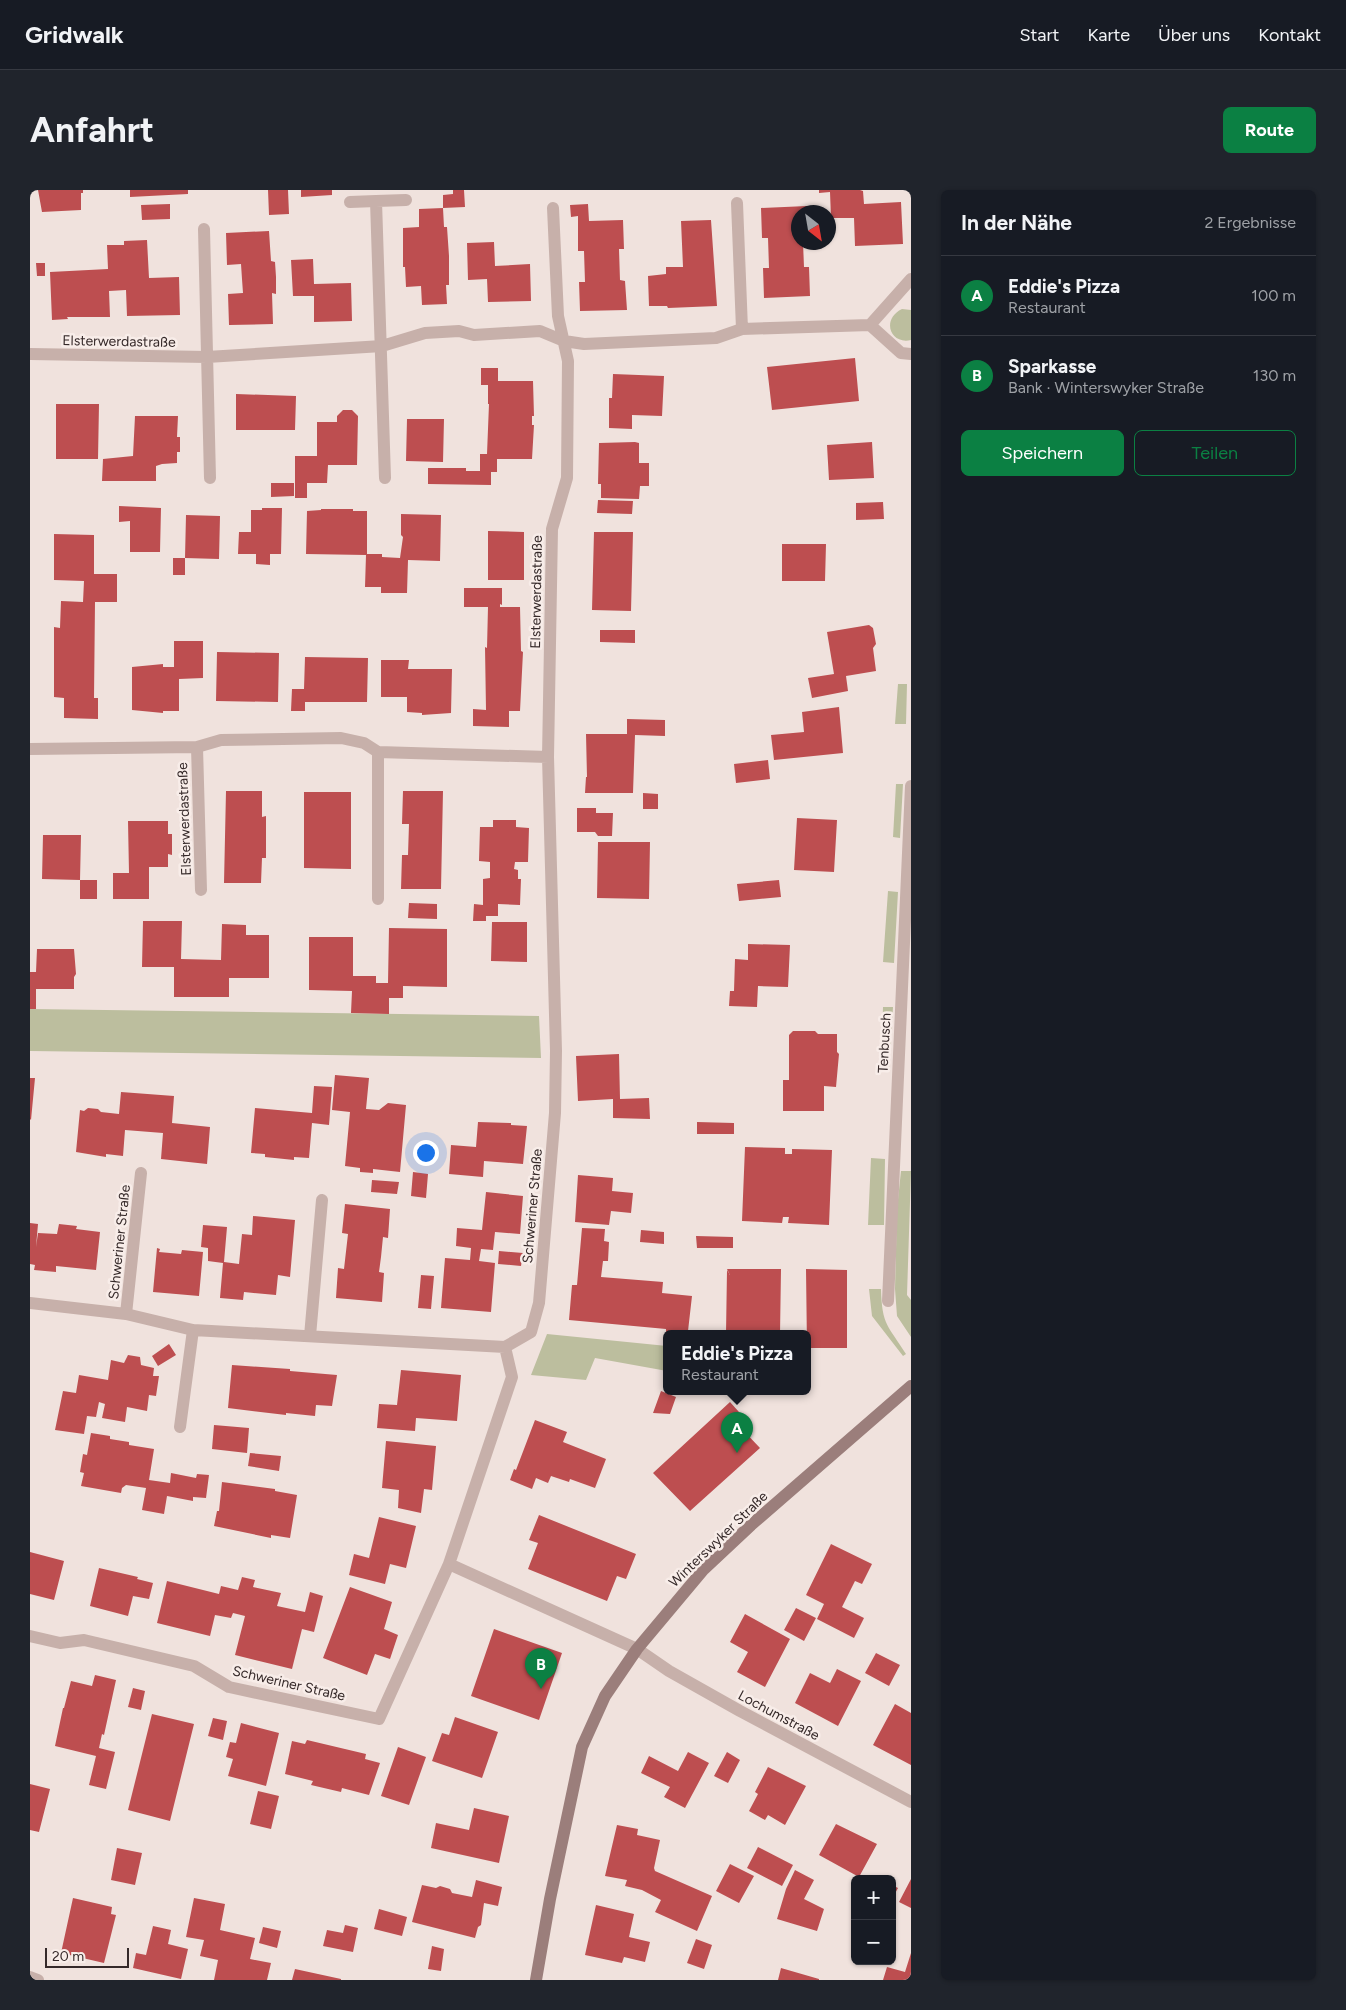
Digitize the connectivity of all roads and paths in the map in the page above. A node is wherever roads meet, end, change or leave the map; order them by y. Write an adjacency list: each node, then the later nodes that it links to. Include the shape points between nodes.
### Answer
1 (406, 200): 2 (street)
2 (376, 201): 3 (street); 11 (street)
3 (350, 202)
4 (737, 202): 9 (street)
5 (553, 208): 10 (street, Elsterwerdastraße, via 558,316)
6 (204, 229): 14 (street)
7 (911, 279): 8 (street)
8 (870, 325): 9 (street, Elsterwerdastraße); 13 (street, via 901,353)
9 (742, 329): 10 (street, Elsterwerdastraße, via 716,338 584,344)
10 (564, 340): 11 (street, Elsterwerdastraße, via 540,331 474,335 425,333); 20 (street, Elsterwerdastraße, via 568,361 567,478 552,529)
11 (382, 346): 14 (street, Elsterwerdastraße); 16 (street)
12 (30, 354): 14 (street, Elsterwerdastraße)
13 (911, 354)
14 (207, 357): 15 (street)
15 (210, 478)
16 (385, 478)
17 (197, 747): 18 (street, Elsterwerdastraße); 19 (street, Elsterwerdastraße, via 221,740 341,738 364,743); 22 (street, Elsterwerdastraße)
18 (30, 748)
19 (378, 752): 20 (street, Elsterwerdastraße); 23 (street)
20 (548, 757): 24 (street, Elsterwerdastraße)
21 (911, 786): 27 (street, Tenbusch)
22 (201, 890)
23 (378, 899)
24 (556, 1051): 32 (street, Schweriner Straße, via 556,1113 539,1302 531,1332)
25 (141, 1172): 29 (street, Schweriner Straße)
26 (322, 1200): 31 (street)
27 (888, 1302)
28 (30, 1303): 29 (street, Schweriner Straße)
29 (126, 1314): 30 (street, Schweriner Straße)
30 (193, 1330): 31 (street, Schweriner Straße); 34 (street)
31 (310, 1336): 32 (street, Schweriner Straße)
32 (505, 1347): 35 (street, Schweriner Straße, via 512,1377)
33 (911, 1386): 37 (street, Winterswyker Straße, via 751,1524 704,1569)
34 (180, 1427)
35 (449, 1564): 36 (street, Schweriner Straße, via 379,1718 229,1687 194,1666 84,1640 60,1643); 37 (street)
36 (30, 1636)
37 (637, 1649): 38 (street, Lochumstraße, via 669,1671); 41 (street, Winterswyker Straße, via 606,1696 582,1748)
38 (911, 1802)
39 (30, 1977): 40 (street)
40 (38, 1980)
41 (536, 1980)

